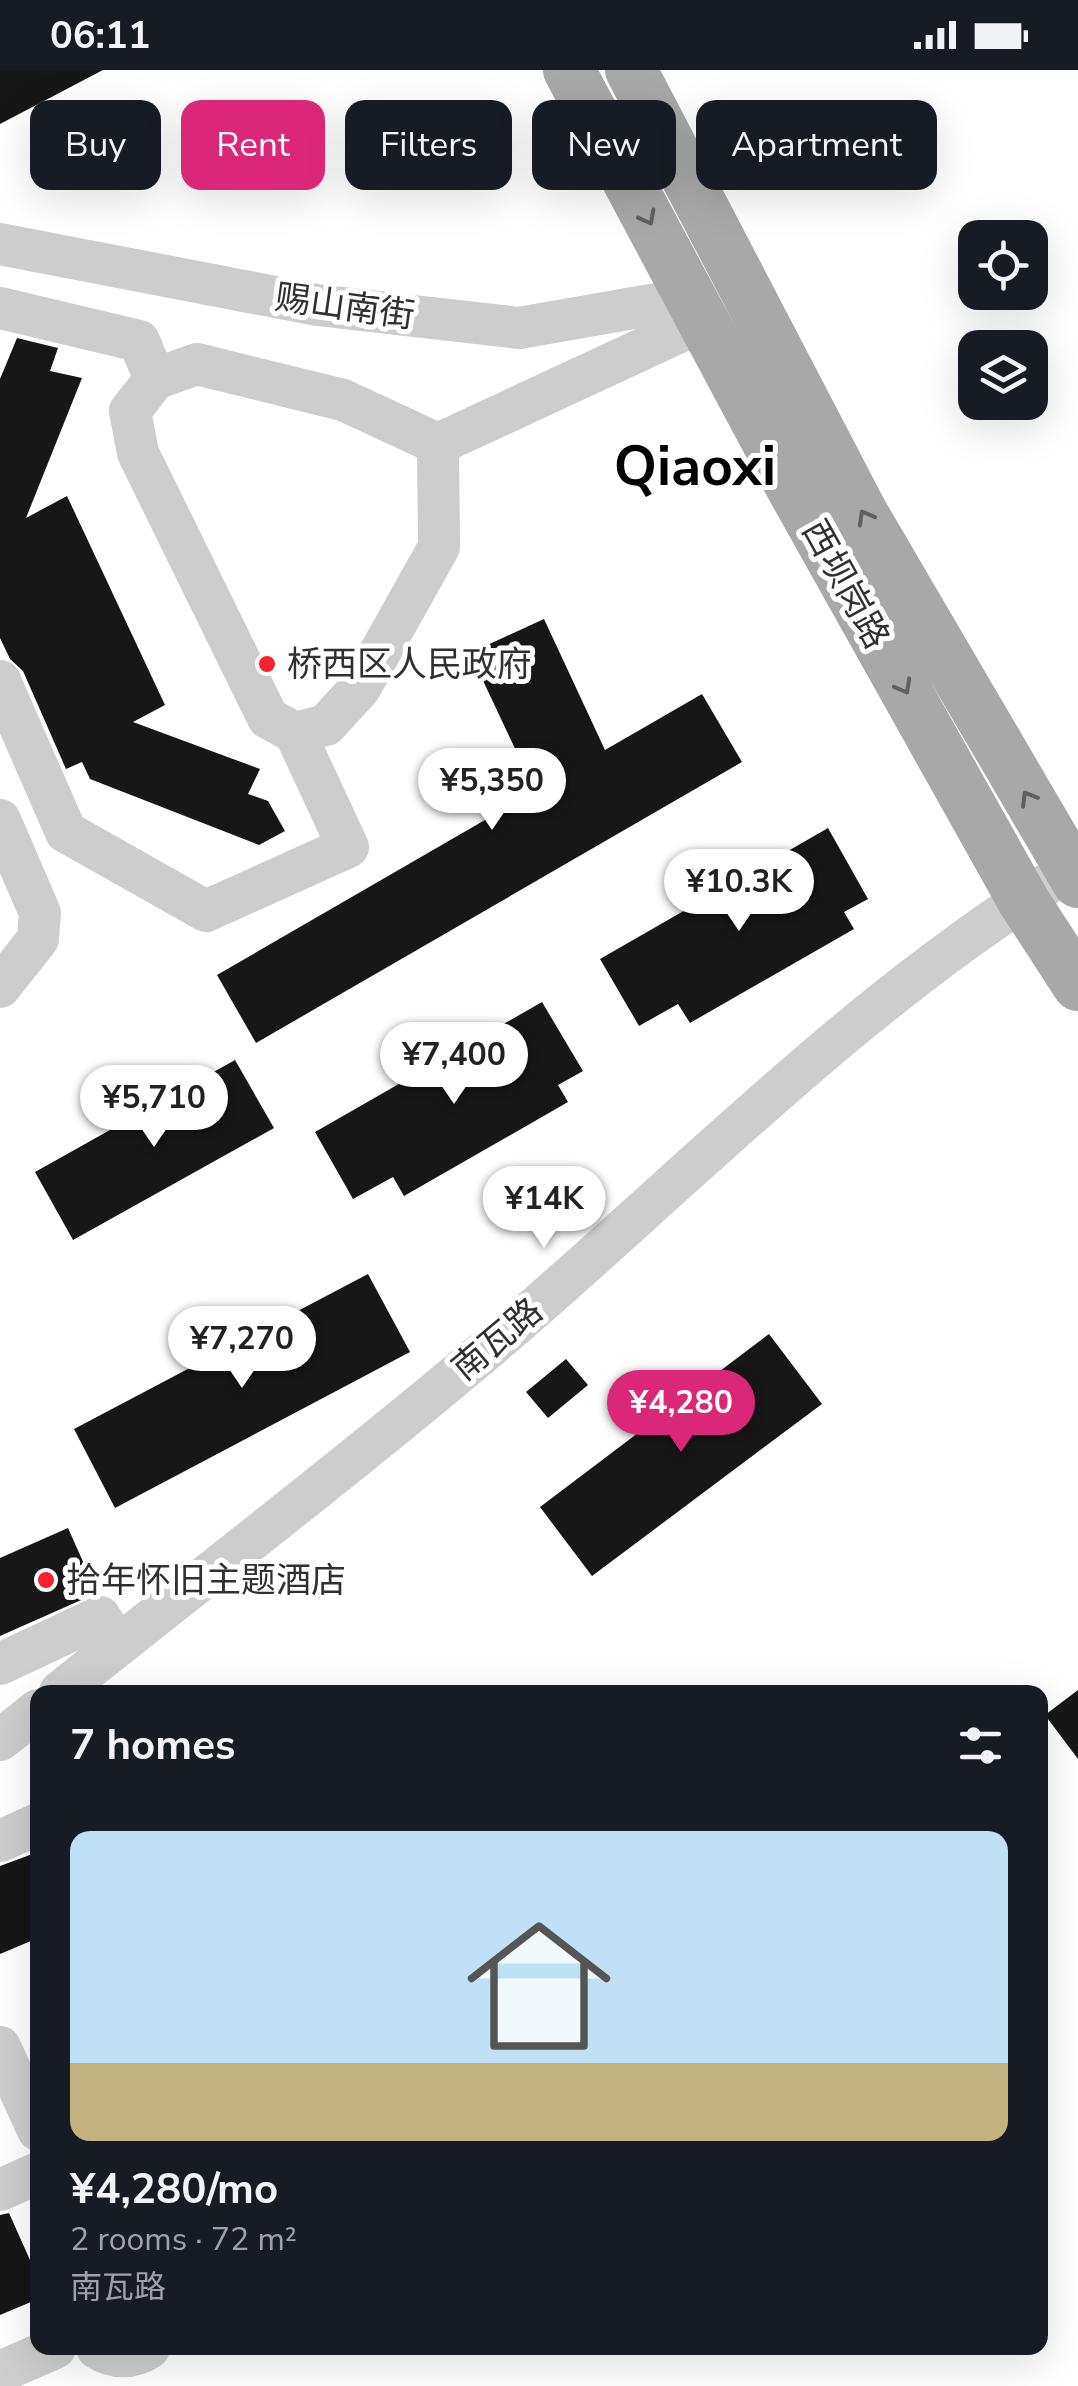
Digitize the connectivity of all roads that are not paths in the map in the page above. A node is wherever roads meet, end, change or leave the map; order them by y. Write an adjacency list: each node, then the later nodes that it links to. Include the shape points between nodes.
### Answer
1 (569, 70): 5 (main road, 西坝岗路, one-way to 5)
2 (631, 70): 11 (main road, 西坝岗路, one-way to 2, via 862,512)
3 (0, 244): 5 (street, 赐山南街, via 318,305 519,328)
4 (0, 308): 6 (street, via 139,341)
5 (697, 309): 7 (street); 12 (main road, 西坝岗路, one-way to 12)
6 (155, 379): 7 (street, via 197,364 343,400); 9 (street, via 130,411 138,453 268,718)
7 (438, 444): 9 (street, via 439,547 360,688 326,725)
8 (0, 681): 9 (street, via 66,832 206,911 348,847)
9 (295, 732)
10 (0, 820): 14 (street, via 40,913 38,939)
11 (1074, 876): 12 (street, 南瓦路)
12 (1023, 900): 13 (main road, 西坝岗路); 15 (street, 南瓦路, via 870,1010 511,1329)
13 (1078, 985)
14 (0, 986)
15 (118, 1646): 16 (street, via 100,1617); 17 (street, 南瓦路)
16 (0, 1664)
17 (69, 1685)
18 (30, 1716): 19 (street)
19 (0, 1740)
20 (30, 1828): 21 (street)
21 (0, 1841)
22 (30, 2036): 23 (street)
23 (1, 2048): 24 (street)
24 (30, 2112)
25 (30, 2177): 26 (street)
26 (0, 2190)
27 (39, 2355): 28 (street)
28 (0, 2372)

